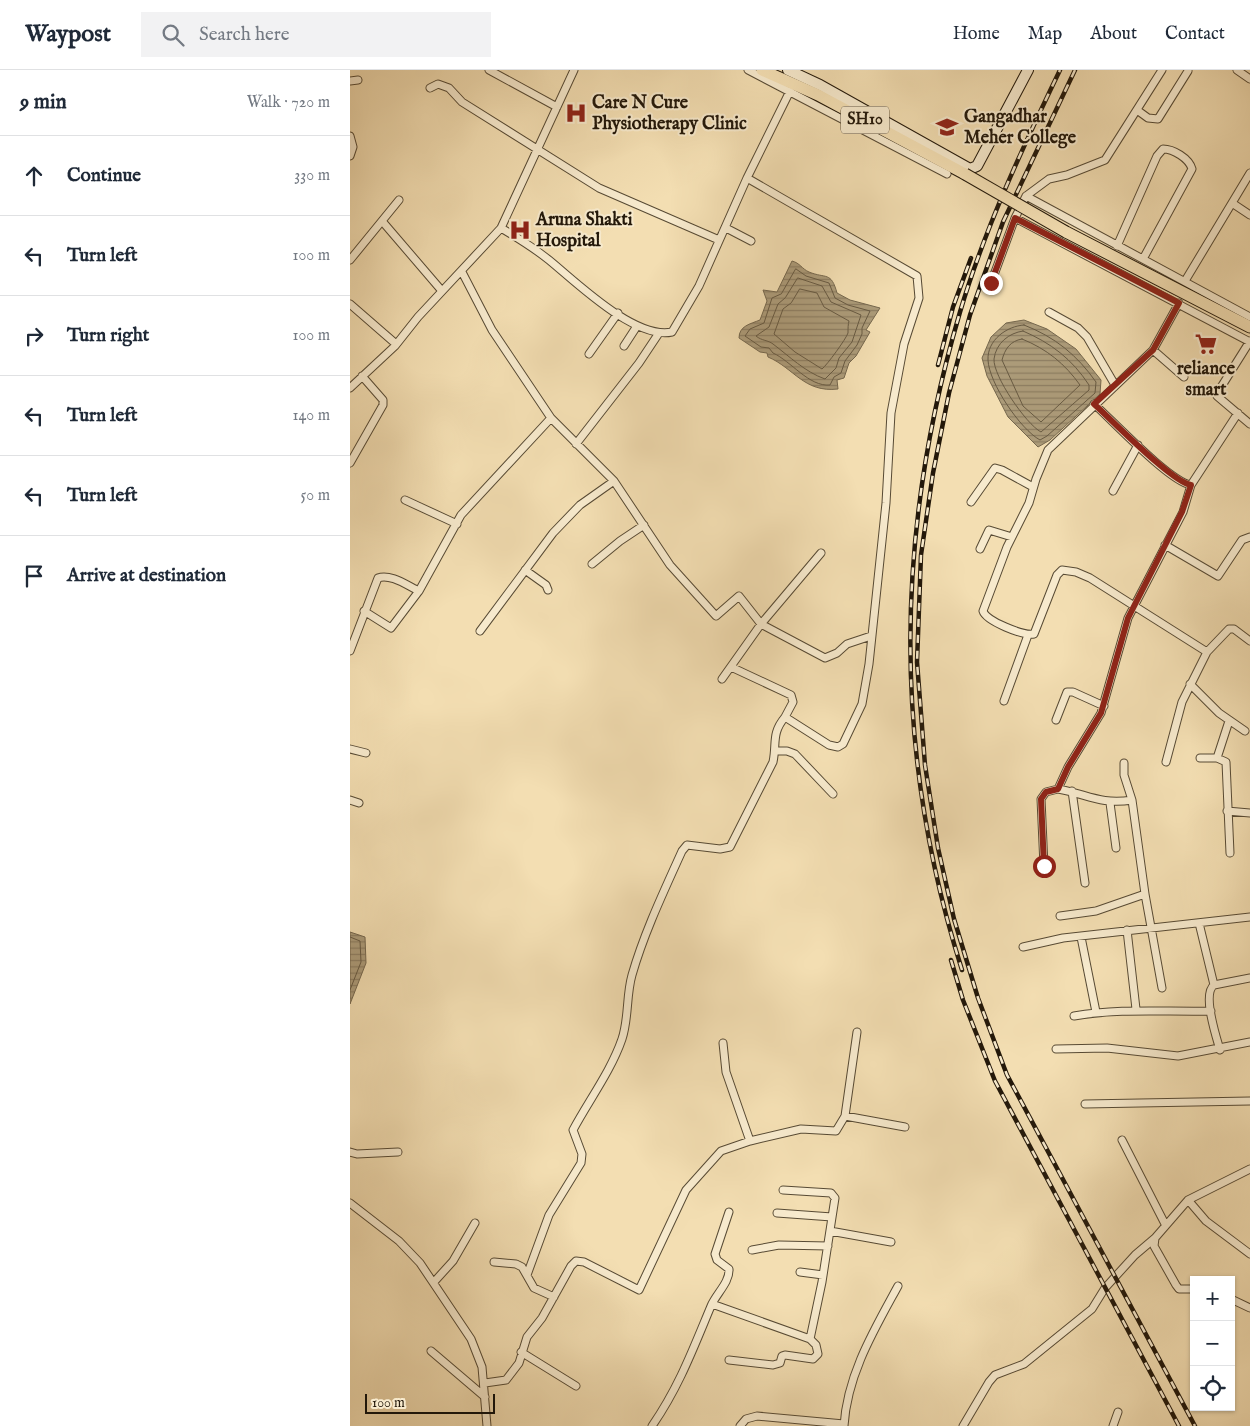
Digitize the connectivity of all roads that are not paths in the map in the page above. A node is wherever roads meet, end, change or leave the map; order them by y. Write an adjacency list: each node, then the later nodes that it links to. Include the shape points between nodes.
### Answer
1 (490, 70): 13 (street)
2 (574, 70): 13 (street)
3 (748, 70): 12 (street)
4 (762, 70): 44 (main road, SH10, bridge, via 818,95 1066,232)
5 (788, 70): 6 (street, via 956,162 974,168)
6 (1028, 70)
7 (1162, 70): 14 (street)
8 (1237, 70): 10 (street)
9 (1188, 71): 14 (street, via 1158,119 1148,118)
10 (1250, 79)
11 (430, 88): 16 (street, via 438,84 449,88 462,102)
12 (790, 90): 19 (street); 20 (street)
13 (557, 106): 16 (street)
14 (1137, 110): 21 (street, via 1105,160 1049,179)
15 (350, 136): 17 (street, via 353,147)
16 (538, 151): 27 (street); 29 (street, via 599,188)
17 (350, 156)
18 (1250, 173): 23 (street)
19 (946, 174)
20 (747, 178): 28 (street); 84 (street, via 917,276 919,298 904,344 891,413 886,503)
21 (1026, 196): 25 (street); 31 (street)
22 (399, 200): 26 (street)
23 (1232, 203): 24 (street); 35 (street)
24 (1250, 215)
25 (1015, 218): 36 (street); 38 (street)
26 (382, 221): 33 (street); 37 (street)
27 (501, 228): 34 (street); 41 (street)
28 (726, 228): 29 (street); 30 (street)
29 (719, 240): 45 (street, via 699,286 674,330)
30 (752, 241)
31 (1117, 246): 32 (street); 32 (street, via 1157,156 1167,149 1187,160 1192,169)
32 (1143, 259): 35 (street)
33 (350, 260)
34 (462, 272): 37 (street); 57 (street, via 492,330)
35 (1185, 281): 42 (street)
36 (991, 283)
37 (442, 291): 47 (street)
38 (1179, 303): 46 (street); 49 (street)
39 (350, 304): 47 (street)
40 (1049, 312): 53 (street, via 1078,328)
41 (618, 313): 43 (street); 50 (street)
42 (1250, 317)
43 (637, 326): 45 (street); 48 (street)
44 (1250, 327)
45 (658, 333): 59 (street, via 639,363)
46 (1250, 342): 56 (street, via 1218,392 1220,401)
47 (396, 344): 51 (street)
48 (624, 346)
49 (1153, 350): 52 (street); 53 (street)
50 (589, 354)
51 (362, 376): 54 (street); 61 (street, via 383,400 383,405)
52 (1184, 377)
53 (1115, 385): 55 (street)
54 (351, 386)
55 (1094, 404): 60 (street); 64 (street, via 1048,450)
56 (1238, 413): 58 (street); 63 (street)
57 (551, 418): 59 (street); 68 (street, via 461,515)
58 (1250, 424)
59 (576, 444): 62 (street)
60 (1138, 445): 63 (street); 65 (street)
61 (350, 463)
62 (614, 481): 69 (street); 76 (street, via 580,505 553,533)
63 (1191, 485): 72 (street)
64 (1033, 487): 67 (street, via 994,468); 70 (street, via 1030,503)
65 (1113, 491)
66 (405, 500): 68 (street)
67 (971, 502)
68 (457, 524): 78 (street)
69 (644, 526): 75 (street, via 620,540); 81 (street, via 670,565 716,616 739,596)
70 (1012, 537): 73 (street, via 989,530); 83 (street, via 983,611 988,618)
71 (1250, 537): 72 (street, via 1242,540 1218,576)
72 (1165, 545): 79 (street)
73 (980, 550)
74 (821, 553): 81 (street)
75 (592, 564)
76 (525, 570): 77 (street); 82 (street)
77 (548, 590)
78 (419, 591): 80 (street, via 391,628); 80 (street, via 382,576 378,578)
79 (1133, 607): 83 (street, via 1082,574 1062,570 1057,575 1037,630); 87 (street); 92 (street)
80 (364, 611): 86 (street)
81 (761, 624): 84 (street, via 825,658 847,644); 88 (street)
82 (480, 631)
83 (1028, 635): 91 (street)
84 (871, 636): 93 (street, via 870,664 862,704 843,744 838,747 829,745)
85 (1250, 641): 87 (street, via 1229,629)
86 (350, 651)
87 (1207, 652): 90 (street)
88 (731, 667): 89 (street); 93 (street, via 790,695 793,702)
89 (722, 679)
90 (1190, 684): 95 (street); 102 (street)
91 (1004, 700)
92 (1104, 706): 94 (street, via 1068,692); 104 (street)
93 (786, 717): 98 (street, via 777,728)
94 (1056, 720)
95 (1229, 721): 96 (street); 101 (street)
96 (1245, 731)
97 (350, 749): 99 (street)
98 (775, 751): 106 (street, via 795,754); 163 (street, via 773,762 730,846 720,849 687,845 682,851 659,901 631,978 627,1018 617,1051 574,1130 582,1154 581,1163 549,1215)
99 (366, 753)
100 (1200, 758): 101 (street)
101 (1217, 758): 111 (street, via 1223,759 1227,767)
102 (1166, 762)
103 (1124, 763): 108 (street)
104 (1058, 789): 105 (street); 115 (street, via 1046,792 1041,799)
105 (1072, 791): 110 (street); 116 (street)
106 (833, 794)
107 (350, 800): 109 (street)
108 (1132, 800): 110 (street); 117 (street)
109 (359, 802)
110 (1110, 803): 113 (street)
111 (1228, 810): 112 (street); 114 (street)
112 (1250, 813)
113 (1116, 848)
114 (1230, 853)
115 (1044, 866)
116 (1084, 883)
117 (1145, 894): 118 (street, via 1096,911); 121 (street)
118 (1060, 916)
119 (1250, 917): 120 (street)
120 (1199, 923): 121 (street); 126 (street)
121 (1151, 928): 122 (street); 127 (street)
122 (1128, 930): 123 (street); 128 (street)
123 (1081, 936): 124 (street); 129 (street)
124 (1023, 947)
125 (1250, 978): 126 (street)
126 (1214, 984): 130 (street, via 1208,993)
127 (1162, 988)
128 (1136, 1009): 129 (street); 130 (street, via 1148,1012)
129 (1096, 1012): 131 (street)
130 (1211, 1012): 136 (street)
131 (1074, 1016)
132 (857, 1032): 139 (street)
133 (1250, 1042): 136 (street)
134 (723, 1043): 142 (street, via 726,1072)
135 (1056, 1049): 136 (street, via 1107,1048 1178,1056)
136 (1220, 1050)
137 (1250, 1101): 138 (street)
138 (1085, 1104)
139 (845, 1116): 140 (street); 142 (street, via 836,1132 801,1129)
140 (905, 1127)
141 (1122, 1140): 153 (street)
142 (750, 1141): 167 (street, via 721,1151 686,1190 639,1290 578,1261 571,1266)
143 (350, 1152): 144 (street)
144 (398, 1152)
145 (1250, 1168): 147 (street)
146 (783, 1190): 151 (street, via 830,1193 835,1198)
147 (1188, 1200): 153 (street); 159 (street, via 1206,1221)
148 (350, 1202): 164 (street, via 398,1241 420,1262)
149 (729, 1212): 169 (street, via 715,1254 729,1272)
150 (777, 1213): 151 (street)
151 (832, 1217): 154 (street)
152 (475, 1222): 164 (street, via 453,1261)
153 (1165, 1224): 155 (street)
154 (830, 1231): 156 (street); 157 (street)
155 (1154, 1238): 166 (street, via 1154,1246 1176,1285 1179,1289); 183 (street, via 1105,1288 1092,1309 1024,1364 996,1375 988,1382)
156 (891, 1242)
157 (828, 1246): 158 (street, via 779,1245); 162 (street)
158 (752, 1250)
159 (1250, 1254)
160 (494, 1262): 163 (street, via 516,1264)
161 (800, 1272): 162 (street)
162 (823, 1275): 171 (street)
163 (527, 1276): 167 (street, via 534,1288)
164 (434, 1282): 175 (street, via 471,1339)
165 (898, 1286): 179 (street, via 864,1349)
166 (1190, 1289)
167 (554, 1298): 173 (street, via 527,1337)
168 (1235, 1301): 170 (street)
169 (712, 1304): 171 (street); 181 (street, via 672,1397)
170 (1250, 1308)
171 (810, 1339): 174 (street, via 818,1350 813,1359 785,1355 780,1364 773,1365)
172 (431, 1352): 177 (street)
173 (522, 1352): 175 (street, via 519,1363 506,1380); 176 (street)
174 (729, 1360)
175 (485, 1382): 177 (street)
176 (576, 1386)
177 (485, 1397): 180 (street)
178 (1118, 1412): 184 (street)
179 (844, 1425): 182 (street, via 757,1416 746,1419)
180 (488, 1426)
181 (652, 1426)
182 (740, 1426)
183 (963, 1426)
184 (1114, 1426)

